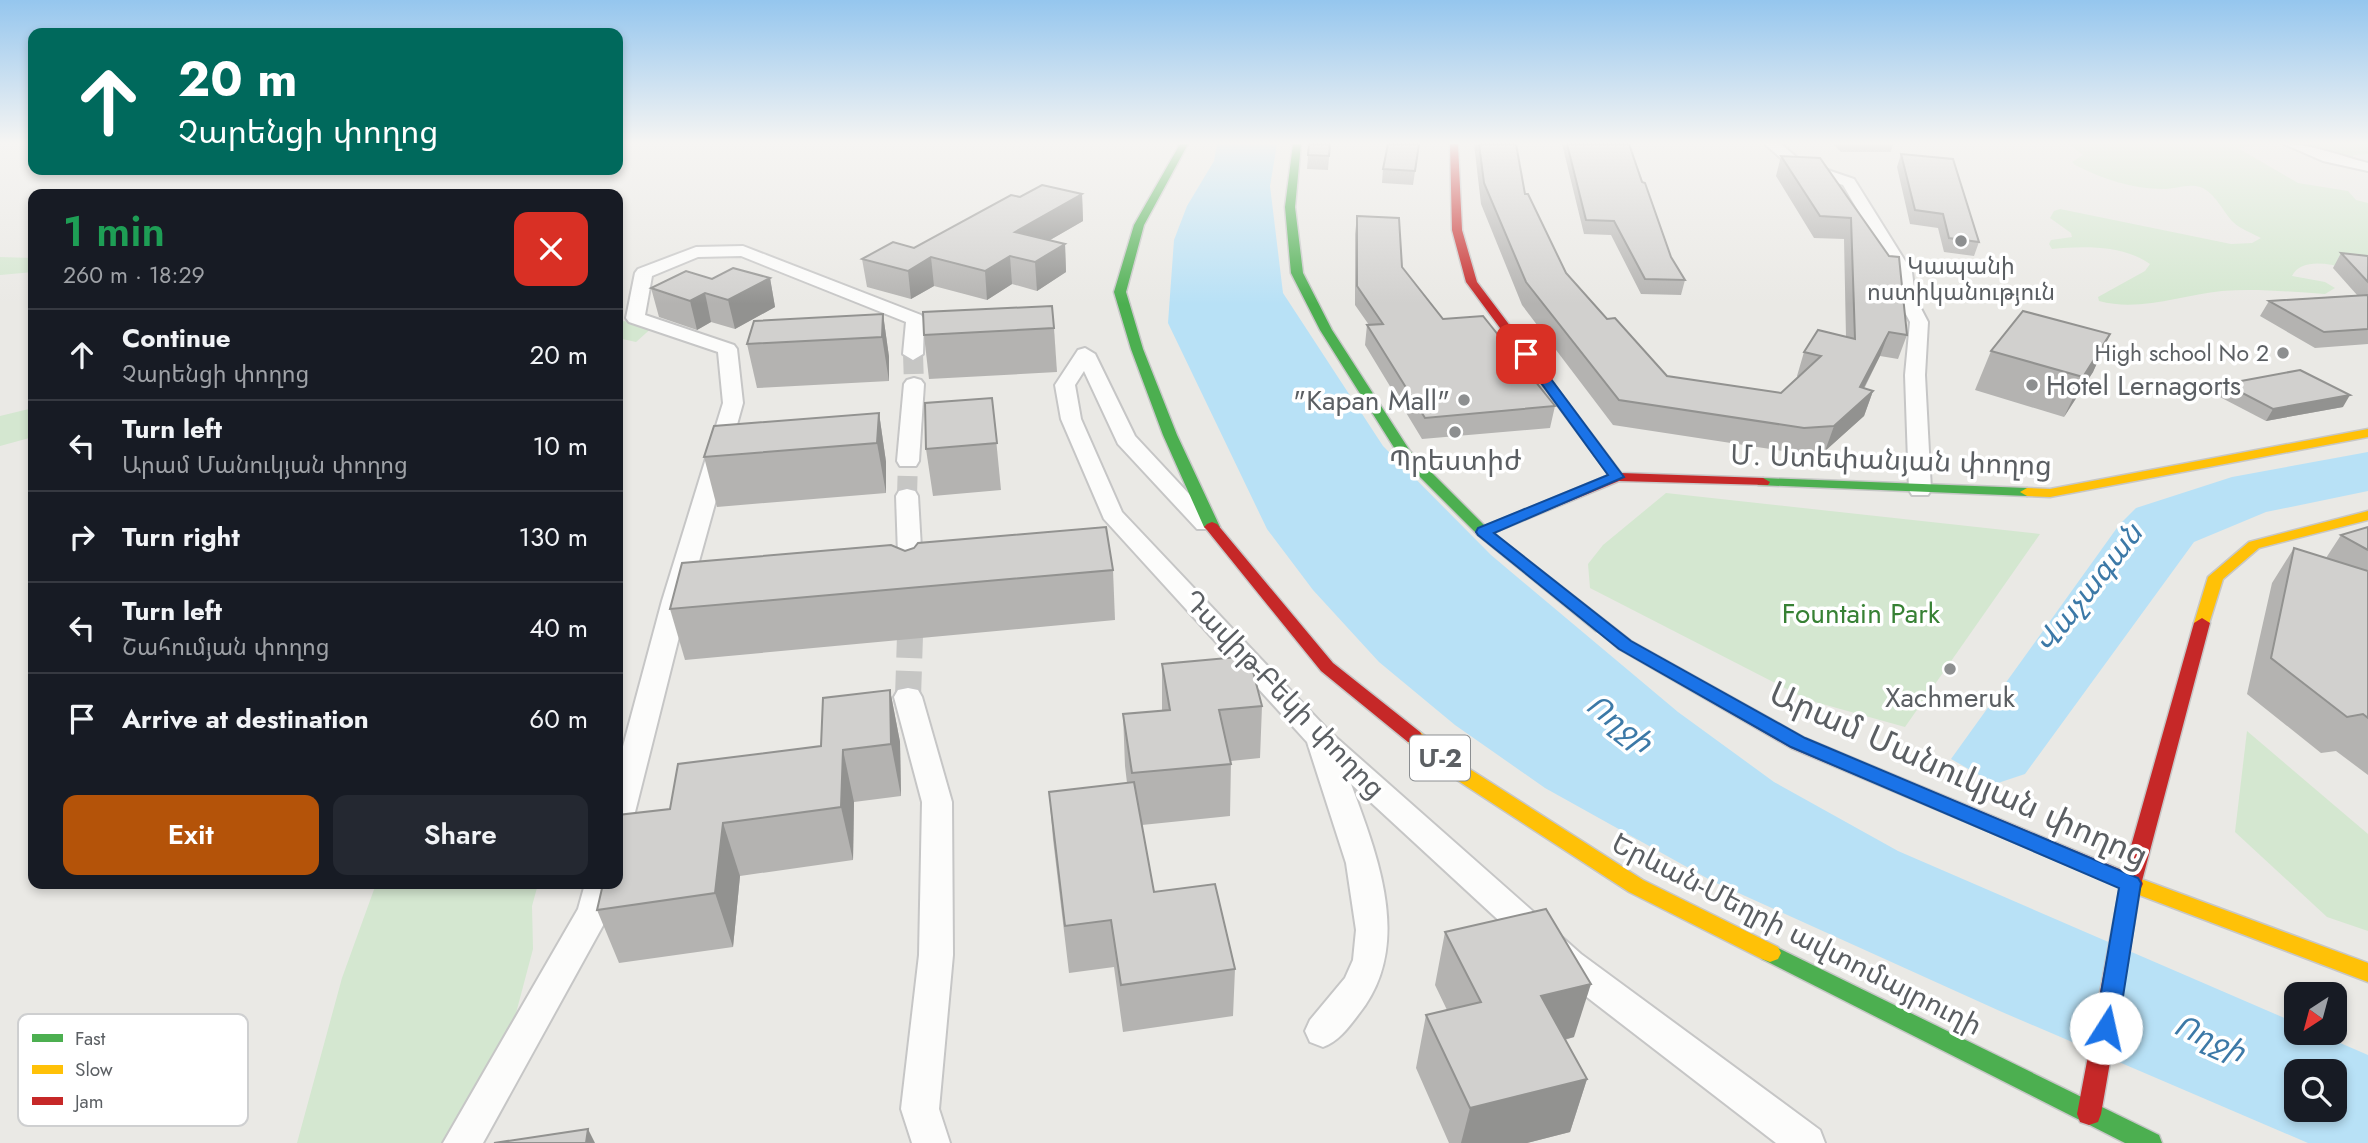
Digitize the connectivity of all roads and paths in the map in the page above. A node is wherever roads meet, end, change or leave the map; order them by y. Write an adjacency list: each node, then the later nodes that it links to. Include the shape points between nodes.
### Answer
1 (1154, 197): 14 (main road, Երևան-Մեղրի ավտոմայրուղի / Մ-2, via 1139,225 1120,292 1170,436)
2 (1291, 197): 13 (main road, Արամ Մանուկյան փողոց, via 1297,273 1326,330 1405,454)
3 (1455, 197): 9 (main road, via 1455,226 1472,282)
4 (1858, 197): 10 (street, via 1902,272 1906,297 1919,322 1915,375)
5 (913, 354): 18 (street, via 915,319 743,251 696,253 644,273 635,318 727,349 733,403)
6 (914, 384): 8 (street)
7 (2368, 433): 10 (main road, Մ. Ստեփանյան փողոց, via 2050,494)
8 (908, 461)
9 (1617, 477): 10 (main road, Մ. Ստեփանյան փողոց); 13 (main road)
10 (1920, 490)
11 (906, 496): 15 (street)
12 (2368, 515): 19 (main road, via 2254,545 2216,577)
13 (1483, 532): 19 (main road, Արամ Մանուկյան փողոց, via 1625,645 1798,743)
14 (1215, 533): 17 (street, Դավիթ-Բեկի փողոց, via 1126,439 1085,354 1065,385 1071,419 1112,514); 23 (main road, Երևան-Մեղրի ավտոմայրուղի / Մ-2, via 1327,667 1447,764 1636,886)
15 (912, 590)
16 (908, 697): 25 (street, via 937,802 936,955 920,1110)
17 (1320, 739): 22 (street, via 1367,880 1373,912 1372,945 1362,984); 26 (street, Դավիթ-Բեկի փողոց, via 1569,964)
18 (623, 801)
19 (2131, 883): 21 (main road, Արամ Մանուկյան փողոց); 23 (main road)
20 (600, 889): 24 (street, via 594,911)
21 (2368, 973)
22 (1323, 1031)
23 (2089, 1114): 27 (main road, Մ-2)
24 (462, 1143)
25 (931, 1143)
26 (1806, 1143)
27 (2150, 1143)

